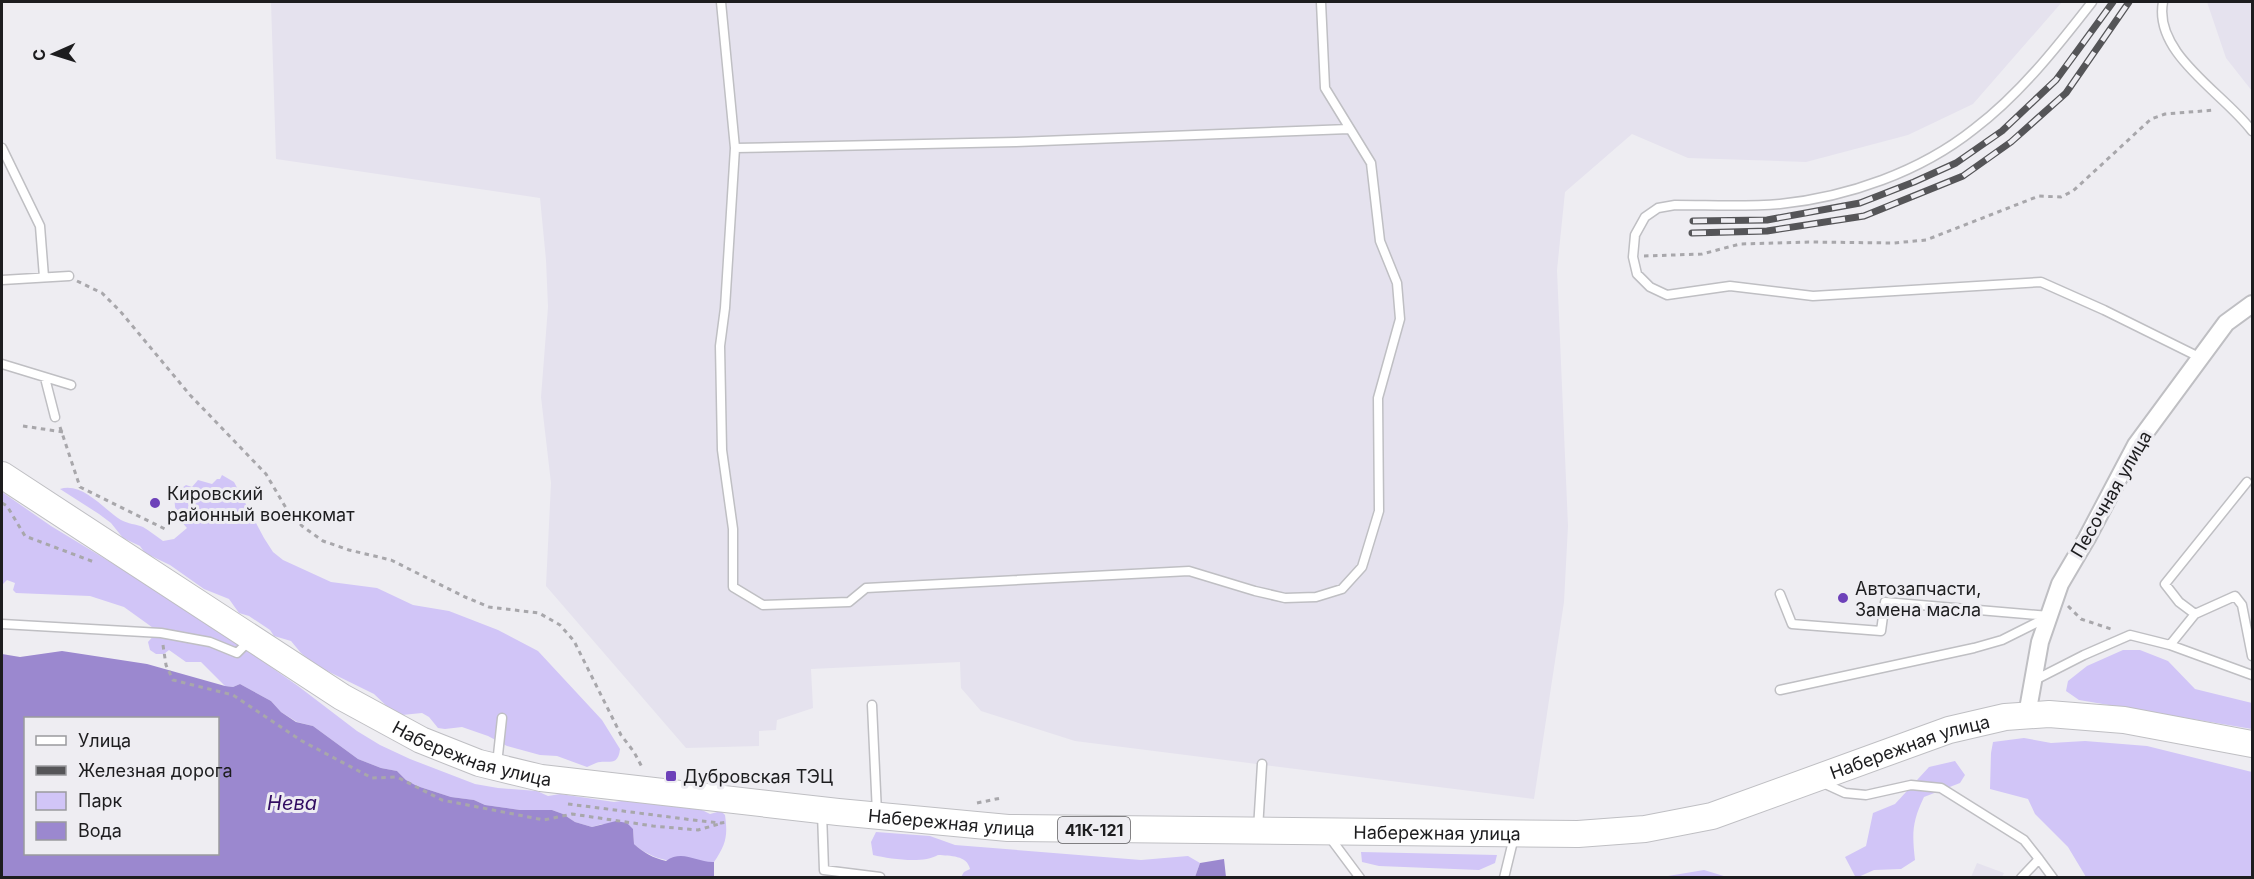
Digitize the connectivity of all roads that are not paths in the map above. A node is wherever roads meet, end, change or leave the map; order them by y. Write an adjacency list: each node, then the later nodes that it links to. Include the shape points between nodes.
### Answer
1 (721, 2): 8 (lane)
2 (1322, 2): 5 (lane, via 1325,88)
3 (2092, 2): 13 (lane, via 2022,86 1946,148 1854,191 1779,204 1658,208 1645,217 1635,235 1633,257 1637,274 1650,287 1667,295 1730,286 1813,296 2041,282)
4 (2163, 2): 6 (lane, via 2165,31 2178,54)
5 (1349, 129): 8 (lane); 8 (lane, via 1371,163 1380,242 1397,284 1400,319 1378,398 1379,511 1362,567 1342,589 1316,597 1285,598 1189,570 866,588 849,602 763,605 733,587 733,529 722,450 720,346)
6 (2253, 131)
7 (2, 148): 10 (lane, via 40,226)
8 (735, 148)
9 (69, 276): 10 (lane)
10 (44, 277): 11 (lane)
11 (2, 280)
12 (2253, 304): 13 (street, Песочная улица, via 2226,323)
13 (2200, 358): 22 (street, Песочная улица, via 2136,445 2060,584)
14 (2, 364): 15 (lane)
15 (45, 378): 16 (lane); 17 (lane)
16 (71, 386)
17 (54, 417)
18 (2, 475): 24 (main road, Набережная улица / 41К-121)
19 (2247, 482): 21 (lane, via 2165,584)
20 (1780, 594): 22 (lane, via 1792,624 1881,631 1885,602)
21 (2195, 614): 25 (lane); 26 (lane, via 2235,596 2242,605)
22 (2049, 616): 28 (street, Песочная улица); 29 (lane, via 1974,648)
23 (2, 624): 24 (lane, via 161,633 210,642 237,653)
24 (251, 638): 35 (main road, Набережная улица / 41К-121, via 380,719 421,740)
25 (2170, 645): 27 (lane); 28 (lane, via 2130,635)
26 (2253, 656)
27 (2253, 675)
28 (2032, 681): 31 (street, Песочная улица)
29 (1780, 690)
30 (872, 705): 38 (lane)
31 (2027, 715): 33 (main road, Набережная улица / 41К-121, via 2124,720); 36 (main road, Набережная улица / 41К-121, via 1983,720 1949,730)
32 (502, 718): 35 (lane)
33 (2253, 744)
34 (1262, 764): 39 (lane)
35 (497, 768): 37 (main road, Набережная улица / 41К-121, via 541,778)
36 (1815, 780): 41 (main road, Набережная улица / 41К-121, via 1679,824 1614,832); 42 (lane, via 1845,793 1866,795 1911,785 1941,788 2024,840)
37 (822, 810): 38 (main road, Набережная улица / 41К-121); 43 (lane, via 824,870)
38 (877, 816): 39 (main road, Набережная улица / 41К-121, via 1008,828)
39 (1258, 830): 40 (main road, Набережная улица / 41К-121)
40 (1324, 830): 41 (main road, Набережная улица / 41К-121); 44 (lane)
41 (1515, 833): 45 (lane)
42 (2039, 859): 46 (lane); 47 (lane)
43 (880, 877)
44 (1360, 878)
45 (1504, 878)
46 (2021, 878)
47 (2053, 878)

